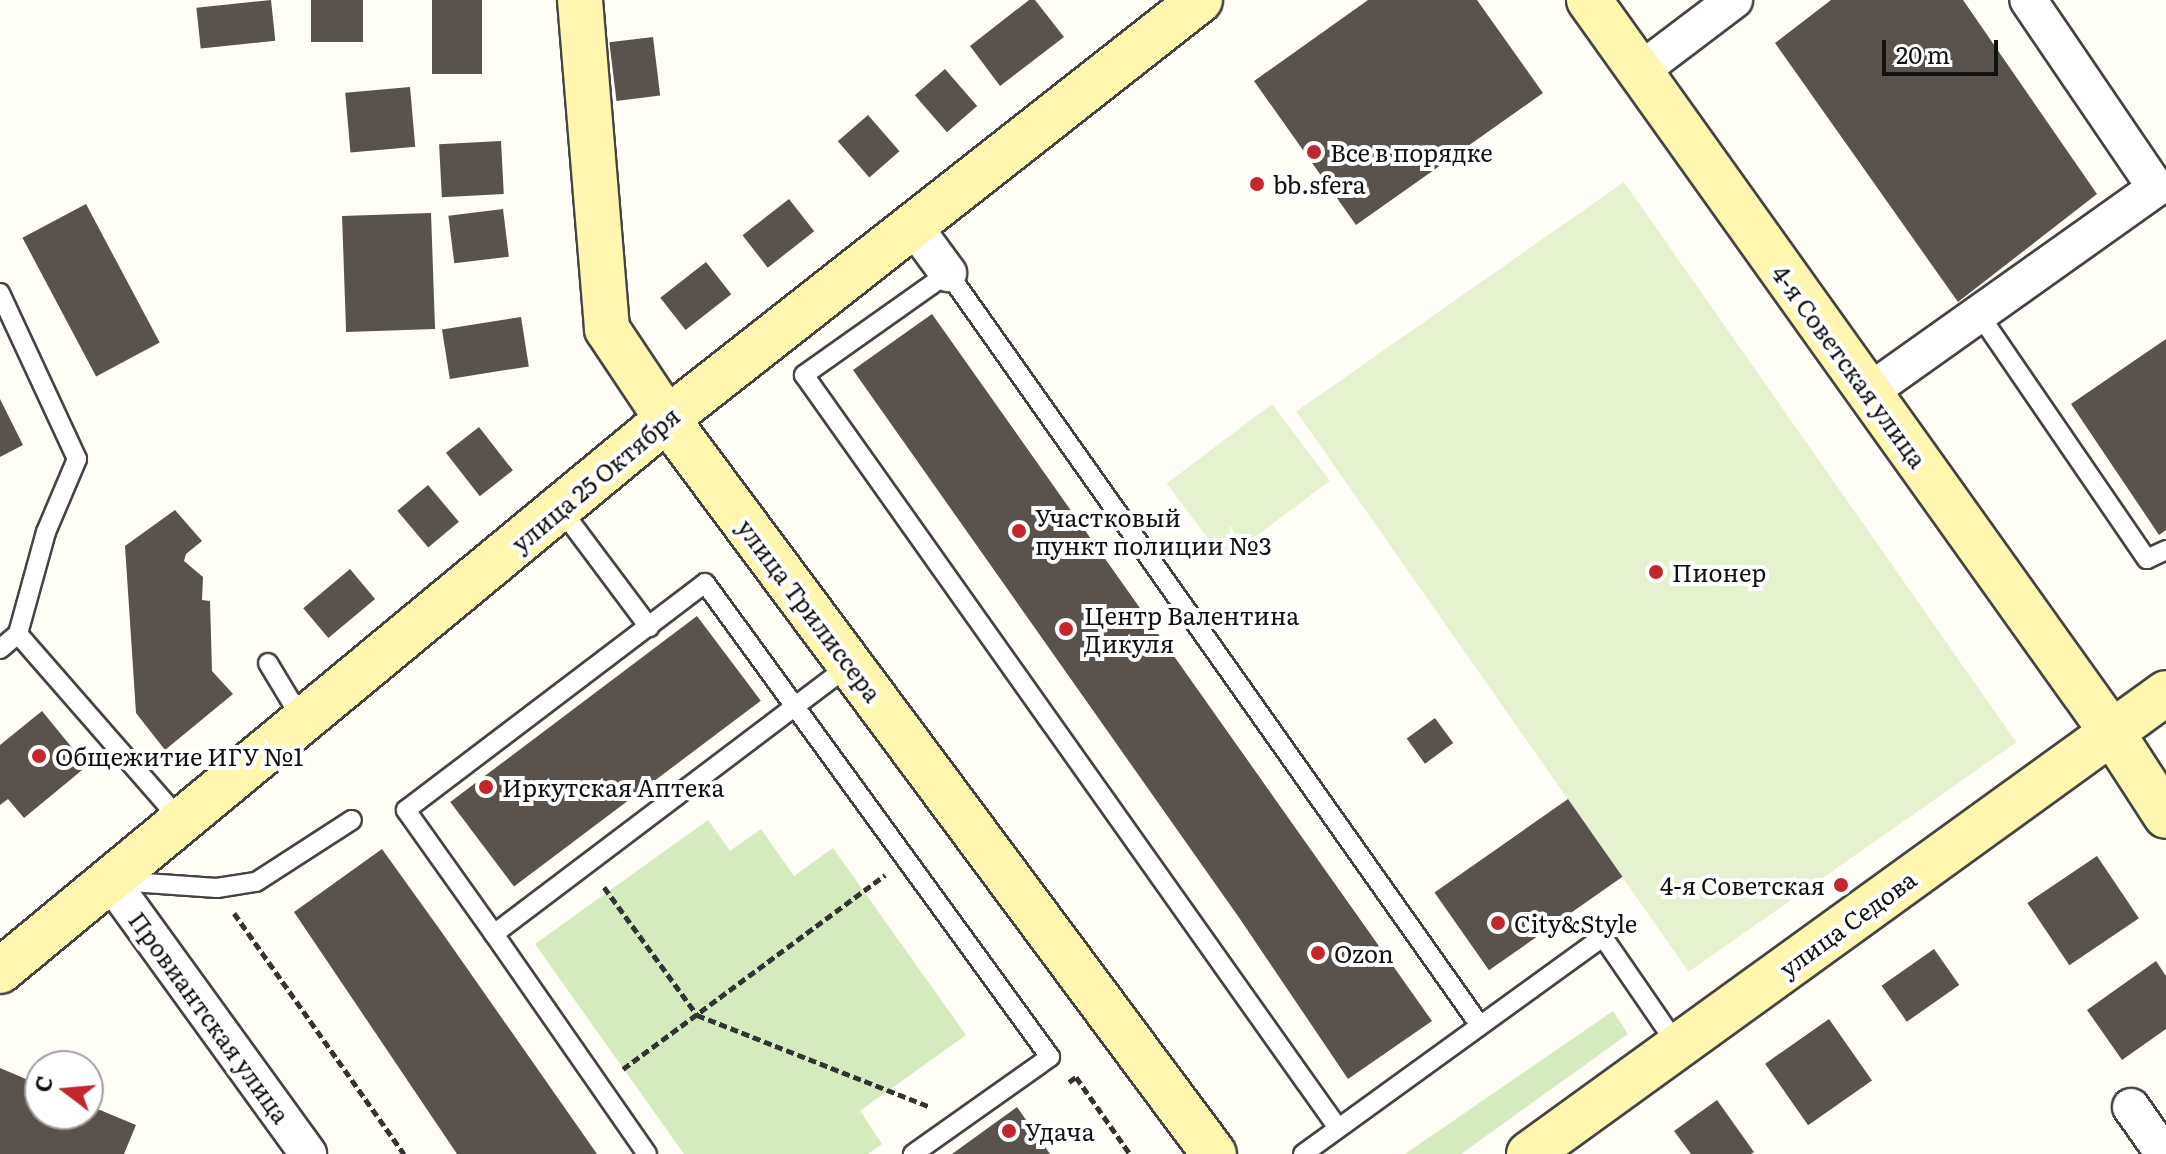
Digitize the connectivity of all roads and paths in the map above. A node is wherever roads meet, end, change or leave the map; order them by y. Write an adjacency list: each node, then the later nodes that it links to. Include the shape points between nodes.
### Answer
1 (580, 0): 12 (main road, улица Трилиссера, via 607,329)
2 (1200, 0): 7 (main road, улица 25 Октября)
3 (1589, 0): 6 (main road, 4-я Советская улица)
4 (1734, 0): 6 (street)
5 (2028, 0): 10 (street, via 2156,188)
6 (1640, 71): 11 (main road, 4-я Советская улица)
7 (912, 224): 8 (street); 12 (main road, улица 25 Октября)
8 (948, 273): 34 (lane); 40 (lane, via 804,375)
9 (0, 293): 16 (lane, via 77,459 46,532)
10 (1979, 314): 11 (street); 14 (lane, via 2147,559)
11 (1869, 392): 23 (main road, 4-я Советская улица)
12 (667, 419): 13 (main road, улица 25 Октября); 19 (main road, улица Трилиссера)
13 (560, 508): 15 (lane); 22 (main road, улица 25 Октября)
14 (2166, 550)
15 (649, 627): 21 (lane, via 705,583); 31 (lane, via 406,810)
16 (18, 634): 17 (lane); 26 (lane)
17 (0, 649)
18 (268, 663): 22 (lane)
19 (851, 664): 21 (lane); 46 (main road, улица Трилиссера)
20 (2166, 693): 23 (main road, улица Седова)
21 (794, 706): 27 (lane); 28 (lane)
22 (303, 721): 26 (main road, улица 25 Октября)
23 (2111, 731): 24 (main road, 4-я Советская улица); 35 (main road, улица Седова)
24 (2166, 816)
25 (352, 820): 30 (lane, via 256,882)
26 (181, 821): 29 (main road, улица 25 Октября)
27 (906, 860): 33 (path); 39 (lane, via 1050,1057)
28 (587, 863): 31 (lane); 33 (path)
29 (110, 880): 30 (lane); 32 (main road, улица 25 Октября); 41 (street, Провиантская улица)
30 (217, 888): 42 (path)
31 (494, 934): 37 (lane)
32 (0, 971)
33 (697, 1015): 37 (path); 39 (path)
34 (1479, 1024): 35 (lane, via 1603,937); 40 (lane)
35 (1678, 1046): 48 (main road, улица Седова)
36 (1076, 1077): 45 (path)
37 (600, 1086): 43 (lane)
38 (2131, 1107): 49 (street)
39 (962, 1119): 44 (lane)
40 (1338, 1128): 47 (lane)
41 (297, 1150)
42 (404, 1154)
43 (647, 1154)
44 (913, 1154)
45 (1130, 1154)
46 (1214, 1154)
47 (1303, 1154)
48 (1529, 1154)
49 (2164, 1154)

